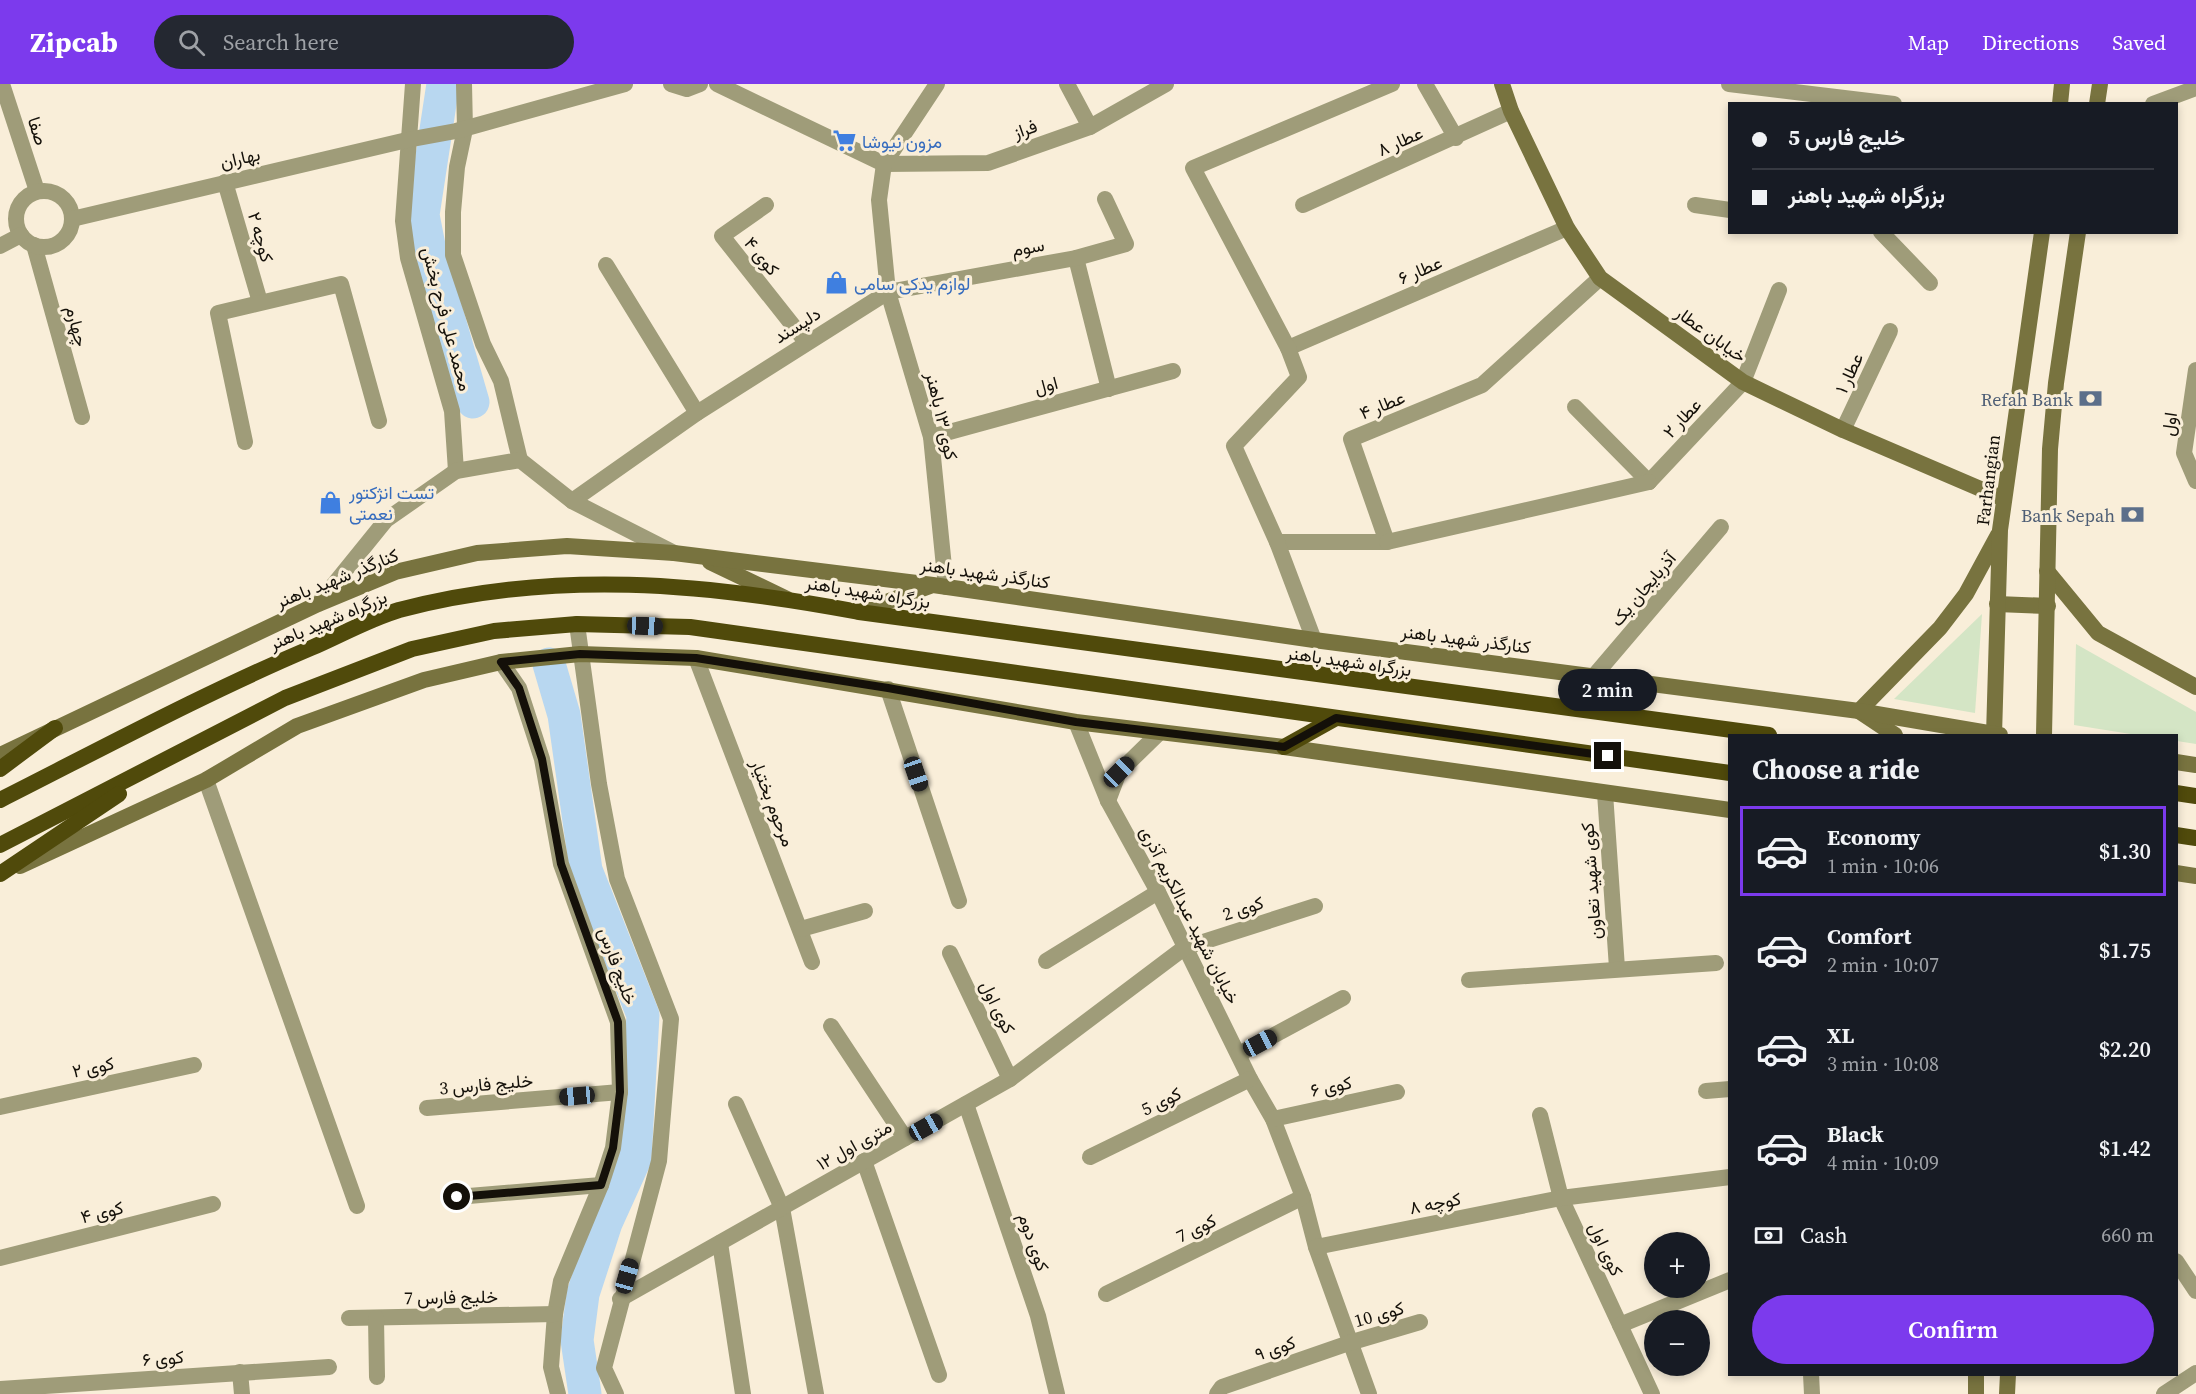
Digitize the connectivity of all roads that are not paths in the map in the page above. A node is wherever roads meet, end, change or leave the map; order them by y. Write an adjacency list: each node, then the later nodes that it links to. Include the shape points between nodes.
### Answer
1 (2, 84): 29 (street, صفا)
2 (413, 84): 26 (street, محمد علی فرح بخش)
3 (464, 84): 24 (street)
4 (626, 84): 24 (street)
5 (671, 84): 6 (street, via 687,89)
6 (700, 84)
7 (717, 84): 27 (street)
8 (937, 84): 27 (street)
9 (1067, 84): 23 (street)
10 (1166, 84): 23 (street, فراز)
11 (1392, 84): 51 (street, via 1193,168)
12 (1425, 84): 25 (street)
13 (1503, 84): 22 (main road, خیابان عطار)
14 (1729, 84): 18 (street)
15 (2062, 84): 19 (main road)
16 (2100, 84): 20 (main road)
17 (2196, 88): 21 (street)
18 (1877, 102)
19 (2060, 102)
20 (2097, 102)
21 (2158, 102)
22 (1511, 111): 25 (street, عطار ۸); 36 (main road, خیابان عطار)
23 (1090, 127): 27 (street, فراز, via 988,163)
24 (461, 130): 26 (street, بهاران); 63 (street, via 453,255 483,344 501,381)
25 (1456, 138): 32 (street, عطار ۸)
26 (412, 139): 28 (street, بهاران); 64 (street, محمد علی فرح بخش, via 403,221 408,258 452,411)
27 (884, 164): 47 (street, via 879,200)
28 (225, 182): 35 (street, بهاران); 48 (street, کوچه ۲)
29 (37, 191): 35 (street, via 57,193 71,207); 40 (street, via 20,202 15,222)
30 (1106, 199): 42 (street, سوم, via 1126,244)
31 (766, 205): 50 (street, کوی ۴, via 722,236)
32 (1303, 205)
33 (1695, 205): 34 (street)
34 (1728, 210)
35 (72, 219): 40 (street, via 72,227 61,243 42,248)
36 (1567, 228): 44 (main road, خیابان عطار); 51 (street, عطار ۶)
37 (1883, 234): 45 (street)
38 (2042, 234): 67 (main road, Farhangian)
39 (2078, 234): 75 (main road, via 2055,394)
40 (28, 240): 41 (street); 58 (street, چهارم)
41 (0, 246)
42 (1076, 258): 47 (street, سوم); 55 (street)
43 (606, 265): 57 (street)
44 (1600, 278): 54 (main road, خیابان عطار); 72 (street, عطار ۴, via 1482,385 1351,439)
45 (1930, 283)
46 (1779, 291): 54 (street)
47 (888, 292): 50 (street, دلپسند); 61 (street, کوی ۱۳ باهنر)
48 (260, 302): 59 (street, via 341,284); 62 (street, via 218,313)
49 (1890, 331): 60 (street, عطار ۱)
50 (806, 342): 57 (street, دلپسند)
51 (1288, 348): 71 (street, via 1299,377 1234,446)
52 (2196, 370): 65 (street, اول, via 2184,453)
53 (1173, 371): 55 (street, اول)
54 (1743, 382): 60 (main road, خیابان عطار); 66 (street, عطار ۲)
55 (1109, 388): 61 (street, اول)
56 (1575, 407): 66 (street)
57 (697, 413): 68 (street, دلپسند)
58 (82, 417)
59 (379, 421)
60 (1843, 430): 67 (main road, خیابان عطار)
61 (931, 437): 76 (street, کوی ۱۳ باهنر)
62 (245, 442)
63 (520, 460): 64 (street); 68 (street)
64 (456, 471): 78 (street, via 386,520)
65 (2196, 481)
66 (1649, 482): 72 (street)
67 (2004, 499): 70 (main road, Farhangian)
68 (572, 501): 73 (street)
69 (1720, 528): 87 (street, آذربایجان یک)
70 (2000, 530): 79 (main road, Farhangian); 90 (main road, via 1966,594 1940,628)
71 (1277, 542): 72 (street); 83 (street)
72 (1387, 542)
73 (674, 553): 74 (main road, کنارگذر شهید باهنر); 78 (main road, کنارگذر شهید باهنر, via 567,546 477,553 395,572)
74 (697, 555): 76 (main road, کنارگذر شهید باهنر); 77 (main road)
75 (2047, 571): 80 (main road); 88 (main road, via 2098,633)
76 (940, 586): 81 (main road); 83 (main road, کنارگذر شهید باهنر)
77 (788, 599): 81 (highway, بزرگراه شهید باهنر); 107 (highway, بزرگراه شهید باهنر, via 688,586 572,583 398,611 267,667)
78 (318, 604): 93 (main road, کنارگذر شهید باهنر)
79 (1997, 604): 80 (main road); 98 (main road, Farhangian)
80 (2048, 606): 99 (main road)
81 (859, 612): 95 (highway, بزرگراه شهید باهنر)
82 (577, 624): 84 (street, خلیج فارس); 91 (highway, via 690,627); 101 (highway, via 494,631 412,650 285,698)
83 (1314, 640): 87 (main road, کنارگذر شهید باهنر)
84 (580, 654): 85 (main road); 86 (main road); 160 (street, خلیج فارس, via 617,879 671,1019 659,1161)
85 (696, 658): 89 (main road); 118 (street, مرحوم بختیار)
86 (501, 662): 105 (main road, via 424,680 297,726); 134 (street, خلیج فارس, via 519,688 542,759 561,864 618,1022)
87 (1594, 676): 90 (main road, کنارگذر شهید باهنر)
88 (2196, 687)
89 (888, 688): 92 (main road); 115 (street)
90 (1859, 711): 96 (main road); 97 (main road, کنارگذر شهید باهنر)
91 (1336, 718): 100 (highway); 104 (highway)
92 (1076, 722): 94 (main road); 108 (street, خیابان شهید عبدالکریم آذری)
93 (55, 728): 102 (main road, کنارگذر شهید باهنر); 103 (highway)
94 (1159, 733): 100 (main road); 108 (street, via 1119,772)
95 (1762, 734)
96 (1893, 734)
97 (1988, 734)
98 (1994, 734)
99 (2044, 734)
100 (1284, 747): 106 (main road)
101 (187, 749): 110 (highway); 112 (highway)
102 (0, 755)
103 (0, 769)
104 (1728, 773)
105 (206, 780): 112 (main road); 151 (street)
106 (1605, 793): 109 (main road); 124 (street, کوی شهید تعاون)
107 (0, 800)
108 (1108, 801): 114 (street, خیابان شهید عبدالکریم آذری)
109 (1728, 810)
110 (0, 845)
111 (2178, 873): 113 (main road)
112 (0, 875)
113 (2196, 876)
114 (1158, 892): 119 (street, خیابان شهید عبدالکریم آذری); 121 (street)
115 (959, 901)
116 (1315, 906): 119 (street, کوی 2)
117 (865, 911): 118 (street)
118 (801, 929): 122 (street, مرحوم بختیار)
119 (1184, 948): 128 (street, خیابان شهید عبدالکریم آذری); 130 (street, ۱۲ متری اول)
120 (950, 953): 130 (street, کوی اول)
121 (1046, 961)
122 (812, 962)
123 (1716, 963): 124 (street)
124 (1617, 968): 125 (street)
125 (1469, 980)
126 (1343, 998): 128 (street)
127 (831, 1026): 142 (street)
128 (1239, 1054): 131 (street, خیابان شهید عبدالکریم آذری)
129 (194, 1065): 138 (street, کوی ۲)
130 (1010, 1079): 137 (street, ۱۲ متری اول)
131 (1250, 1079): 141 (street, خیابان شهید عبدالکریم آذری); 143 (street, کوی 5)
132 (1728, 1089): 133 (street)
133 (1706, 1091)
134 (620, 1092): 139 (street, خلیج فارس 3); 146 (street, خلیج فارس, via 613,1148)
135 (1397, 1092): 141 (street, کوی ۶)
136 (736, 1104): 152 (street)
137 (966, 1104): 142 (street, ۱۲ متری اول); 181 (street, کوی دوم, via 1038,1316)
138 (0, 1107)
139 (427, 1108)
140 (1540, 1115): 149 (street, کوی اول)
141 (1273, 1119): 148 (street, خیابان شهید عبدالکریم آذری)
142 (905, 1138): 144 (street, ۱۲ متری اول)
143 (1090, 1157)
144 (864, 1161): 152 (street, ۱۲ متری اول); 170 (street)
145 (1728, 1177): 149 (street, کوچه ۸)
146 (601, 1185): 147 (street); 161 (street, خلیج فارس, via 561,1281)
147 (457, 1197)
148 (1303, 1197): 154 (street, خیابان شهید عبدالکریم آذری); 159 (street, کوی 7)
149 (1561, 1198): 154 (street, کوچه ۸); 165 (street, کوی اول)
150 (213, 1204): 155 (street, کوی ۴)
151 (357, 1206)
152 (782, 1208): 153 (street, ۱۲ متری اول); 180 (street)
153 (720, 1243): 160 (street, ۱۲ متری اول); 179 (street)
154 (1316, 1247): 166 (street, خیابان شهید عبدالکریم آذری)
155 (0, 1258)
156 (2178, 1264): 158 (street)
157 (1728, 1281): 165 (street)
158 (2196, 1291)
159 (1106, 1294)
160 (620, 1299): 178 (street, خلیج فارس, via 604,1368)
161 (555, 1314): 163 (street, خلیج فارس 7); 177 (street, خلیج فارس, via 551,1367)
162 (349, 1318): 163 (street, خلیج فارس 7)
163 (376, 1318): 174 (street)
164 (1420, 1322): 166 (street, کوی 10)
165 (1620, 1325): 184 (street, کوی اول)
166 (1349, 1343): 182 (street, کوی ۹, via 1222,1387); 183 (street, خیابان شهید عبدالکریم آذری)
167 (329, 1367): 168 (street, کوی ۶)
168 (240, 1372): 175 (street, کوی ۶); 176 (street)
169 (2196, 1373): 188 (street)
170 (939, 1376)
171 (1811, 1376): 185 (street)
172 (1976, 1376): 186 (main road)
173 (2007, 1376): 187 (main road)
174 (377, 1377)
175 (0, 1389)
176 (242, 1394)
177 (558, 1394)
178 (616, 1394)
179 (743, 1394)
180 (816, 1394)
181 (1057, 1394)
182 (1217, 1394)
183 (1369, 1394)
184 (1652, 1394)
185 (1812, 1394)
186 (1976, 1394)
187 (2007, 1394)
188 (2164, 1394)

